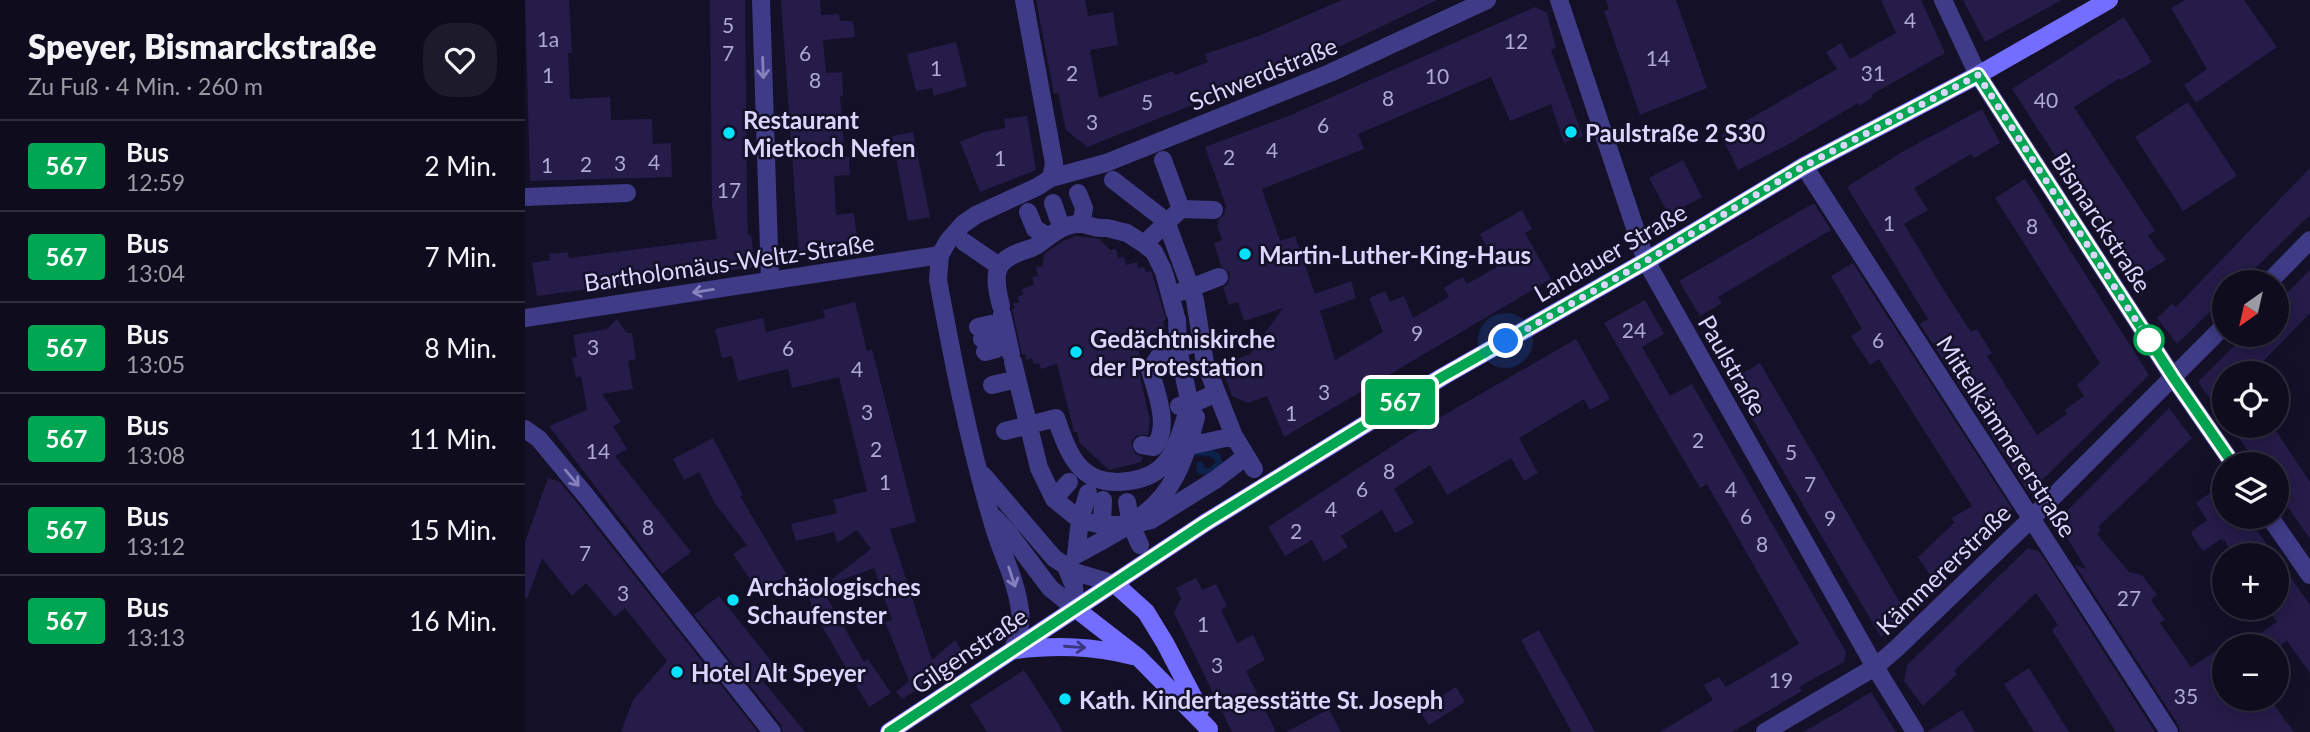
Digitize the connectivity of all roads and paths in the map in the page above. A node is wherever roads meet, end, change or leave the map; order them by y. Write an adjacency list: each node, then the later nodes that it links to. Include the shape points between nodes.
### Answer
1 (761, 0): 29 (street, one-way to 29)
2 (1024, 0): 10 (street, via 1054,163)
3 (1487, 0): 10 (street, Schwerdstraße, via 1330,73 1106,163)
4 (1559, 0): 25 (street, Paulstraße)
5 (1943, 0): 7 (street, Bismarckstraße)
6 (2109, 0): 7 (main road, Landauer Straße)
7 (1978, 75): 9 (main road, Landauer Straße); 36 (street, Bismarckstraße)
8 (1163, 160): 15 (street)
9 (1804, 166): 25 (main road, Landauer Straße); 49 (street, Mittelkämmererstraße)
10 (1051, 178): 24 (street, Schwerdstraße, via 964,224)
11 (1113, 180): 19 (street)
12 (627, 193): 14 (street)
13 (1079, 193): 18 (street)
14 (525, 197)
15 (1181, 209): 16 (street); 19 (street)
16 (1214, 210)
17 (1028, 212): 20 (street, via 1035,229)
18 (1082, 219): 20 (street); 23 (street, via 1097,229 1128,233)
19 (1166, 221): 23 (street); 30 (street)
20 (1049, 230): 26 (street)
21 (2310, 240): 27 (street)
22 (964, 242): 26 (street)
23 (1144, 244): 30 (street)
24 (940, 255): 29 (street, Bartholomäus-Weltz-Straße); 45 (street, via 938,280)
25 (1646, 261): 57 (main road, Landauer Straße, via 1442,377); 61 (street, Paulstraße)
26 (999, 266): 32 (street, via 995,281)
27 (2281, 270)
28 (1219, 277): 30 (street)
29 (770, 280): 31 (street, Bartholomäus-Weltz-Straße, one-way to 31)
30 (1176, 293): 34 (street); 35 (street)
31 (525, 318)
32 (1000, 338): 37 (street); 38 (street)
33 (2212, 338): 36 (street, Kämmererstraße)
34 (1201, 341): 35 (street); 42 (street, via 1205,363)
35 (1178, 348): 42 (street, via 1182,370); 42 (street, via 1160,355 1150,370)
36 (2173, 377): 43 (street, Bismarckstraße); 49 (street, Kämmererstraße)
37 (992, 385)
38 (1028, 425): 40 (street); 44 (street); 44 (street, via 1056,418)
39 (525, 429): 63 (street, one-way to 63, via 539,439 587,497)
40 (1005, 431)
41 (1234, 436): 42 (street); 42 (street); 42 (street, via 1249,463 1189,496)
42 (1163, 448): 46 (street); 52 (street)
43 (2225, 452)
44 (1055, 459): 46 (street); 47 (street)
45 (979, 469): 48 (street); 55 (street, via 1039,543)
46 (1090, 483): 47 (street); 50 (street); 51 (street)
47 (1054, 499): 50 (street)
48 (990, 513): 58 (street, via 1050,588); 59 (street, one-way to 59, via 1017,591 1019,634)
49 (2031, 519): 61 (street, Kämmererstraße); 67 (street, Mittelkämmererstraße)
50 (1080, 520): 51 (street); 52 (street, via 1076,555)
51 (1102, 525): 52 (street)
52 (1131, 525): 54 (street)
53 (2278, 529): 56 (street)
54 (1140, 545)
55 (1067, 569): 57 (street); 58 (street)
56 (2310, 575)
57 (1115, 584): 58 (main road, Landauer Straße); 62 (main road, via 1146,612)
58 (1076, 609): 59 (main road, Gilgenstraße); 60 (main road)
59 (1012, 651): 60 (main road, one-way to 60, via 1058,645); 64 (main road, Gilgenstraße)
60 (1138, 657): 62 (main road)
61 (1875, 667): 65 (street, Kämmererstraße); 66 (street, Paulstraße)
62 (1210, 730)
63 (772, 732)
64 (889, 732)
65 (1765, 732)
66 (1915, 732)
67 (2169, 732)

